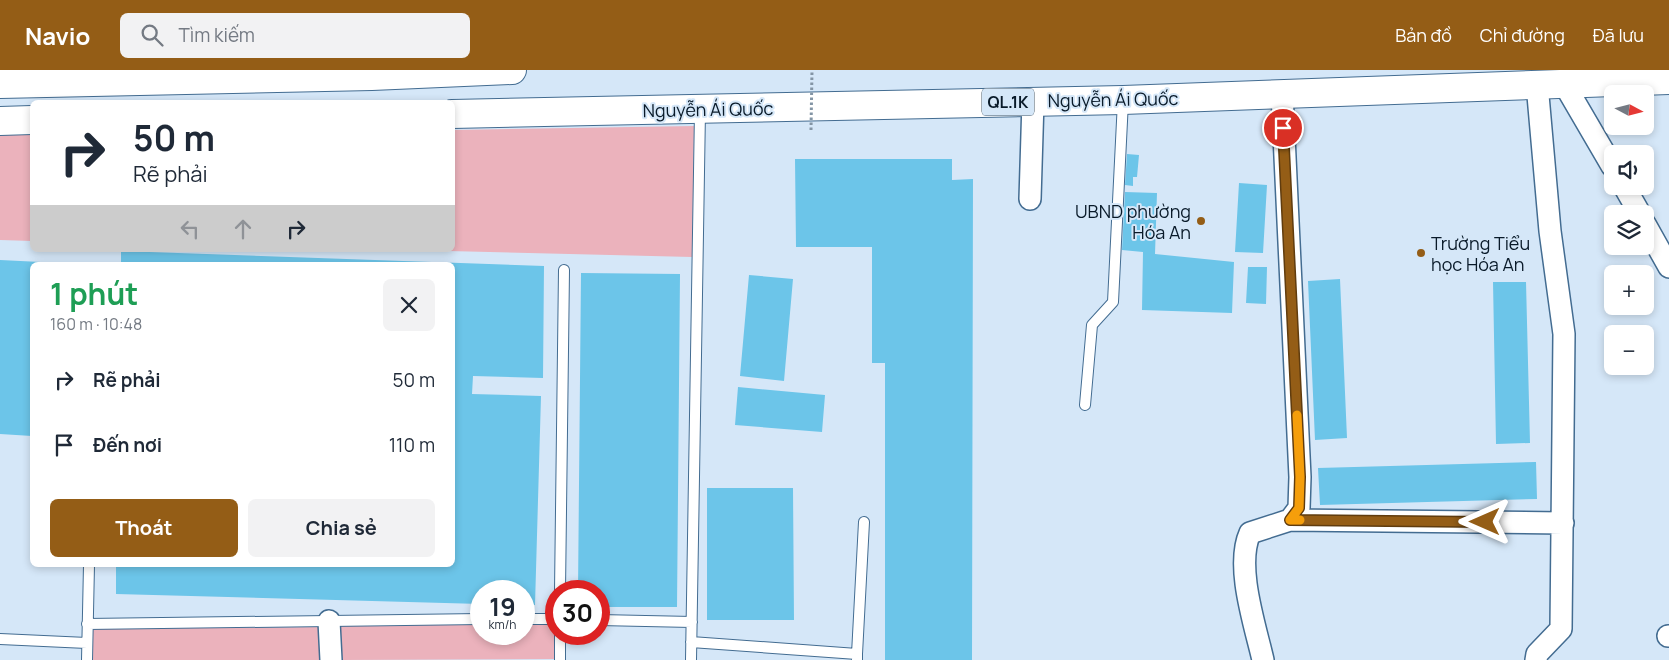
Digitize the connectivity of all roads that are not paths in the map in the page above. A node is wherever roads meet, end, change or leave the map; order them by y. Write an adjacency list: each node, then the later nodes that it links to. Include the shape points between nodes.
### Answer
1 (512, 70): 4 (main road)
2 (1552, 79): 3 (main road, QL.1K); 5 (main road, Nguyễn Ái Quốc / QL.1K); 12 (street); 20 (street, via 1550,231 1564,334)
3 (1669, 80)
4 (0, 84)
5 (1282, 93): 6 (main road, Nguyễn Ái Quốc / QL.1K); 18 (street, via 1300,477 1299,508)
6 (1123, 100): 7 (main road, Nguyễn Ái Quốc / QL.1K); 17 (lane, via 1113,302 1092,325)
7 (1033, 101): 8 (main road, Nguyễn Ái Quốc / QL.1K); 13 (street)
8 (700, 110): 9 (main road, Nguyễn Ái Quốc / QL.1K); 26 (lane)
9 (455, 114)
10 (30, 120): 11 (main road)
11 (0, 121)
12 (1604, 154)
13 (1030, 199)
14 (1654, 240): 15 (street)
15 (1669, 267)
16 (564, 270): 22 (lane)
17 (1085, 405)
18 (1290, 520): 20 (street); 37 (street, via 1250,534 1244,546 1247,586)
19 (864, 522): 32 (lane)
20 (1563, 523): 38 (street, via 1561,629 1537,654)
21 (89, 567): 27 (lane)
22 (560, 580)
23 (470, 619): 25 (lane)
24 (610, 620): 26 (lane)
25 (329, 621): 27 (lane); 34 (street)
26 (692, 622): 29 (lane)
27 (87, 624): 30 (lane)
28 (0, 639): 30 (lane)
29 (692, 642): 32 (lane); 36 (lane)
30 (87, 643): 33 (lane)
31 (560, 645): 35 (lane)
32 (857, 657)
33 (87, 660)
34 (331, 660)
35 (560, 660)
36 (691, 660)
37 (1263, 660)
38 (1536, 660)

